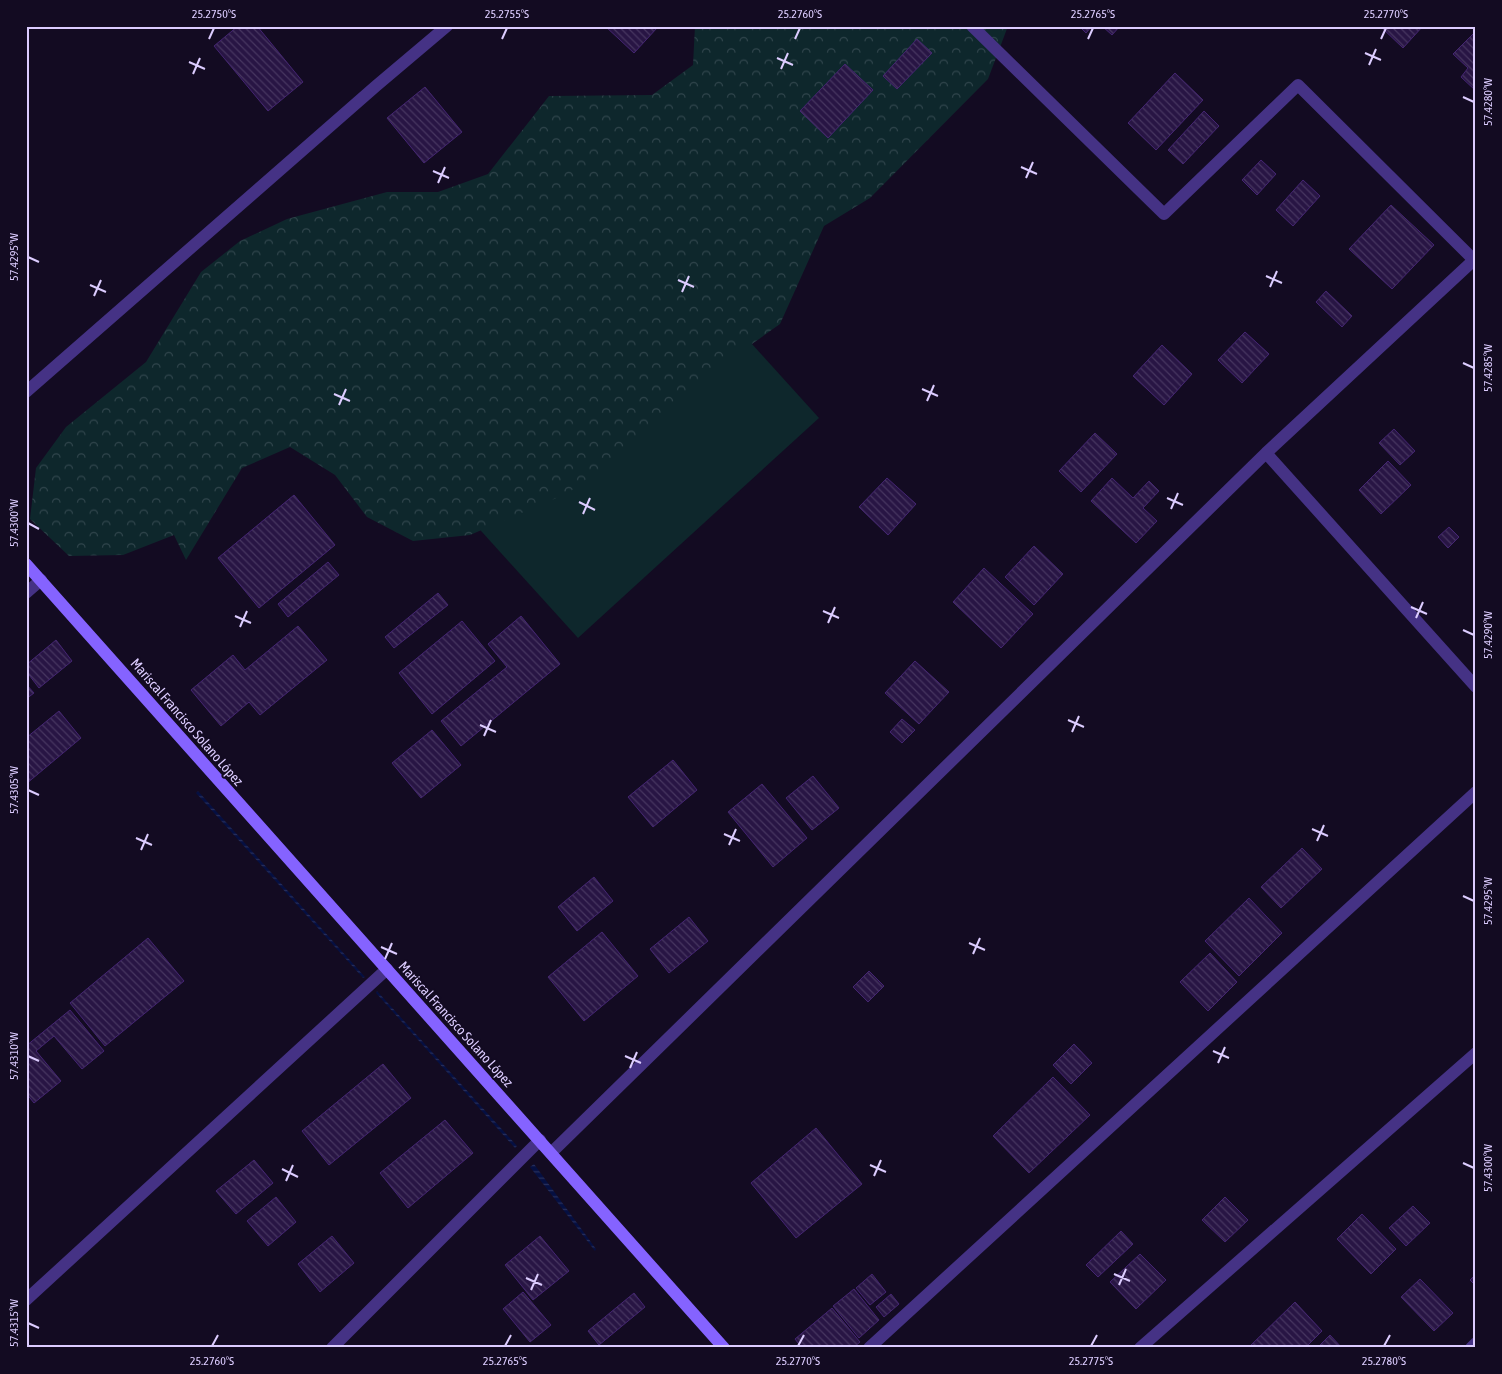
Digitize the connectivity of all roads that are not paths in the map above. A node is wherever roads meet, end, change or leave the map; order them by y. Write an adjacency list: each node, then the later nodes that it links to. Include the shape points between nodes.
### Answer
1 (447, 26): 4 (street)
2 (972, 26): 3 (street, via 1164,214 1298,86)
3 (1475, 259): 5 (street)
4 (26, 392)
5 (1266, 453): 9 (street); 14 (street)
6 (26, 564): 7 (main road, Mariscal Francisco Solano López)
7 (42, 580): 8 (street); 11 (main road, Mariscal Francisco Solano López)
8 (26, 593)
9 (1476, 688)
10 (1476, 792): 19 (street)
11 (387, 969): 13 (main road, Mariscal Francisco Solano López); 15 (street)
12 (1476, 1052): 20 (street)
13 (540, 1140): 14 (main road, Mariscal Francisco Solano López); 17 (street)
14 (551, 1153): 18 (main road, Mariscal Francisco Solano López)
15 (26, 1300)
16 (1476, 1343): 21 (street)
17 (332, 1348)
18 (724, 1348)
19 (869, 1348)
20 (1140, 1348)
21 (1471, 1348)

